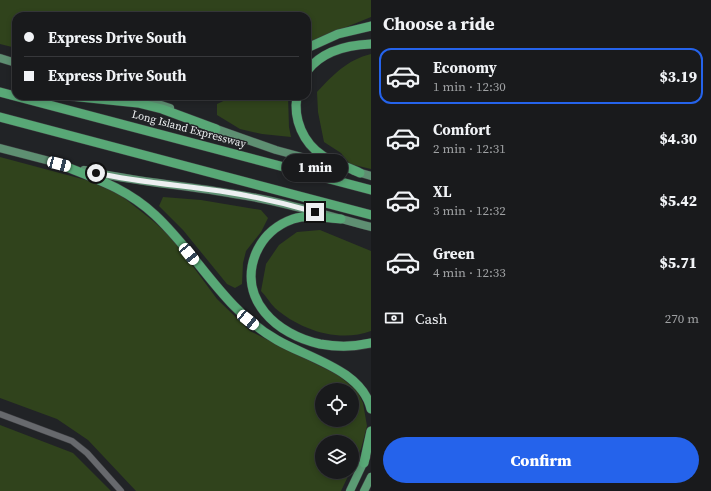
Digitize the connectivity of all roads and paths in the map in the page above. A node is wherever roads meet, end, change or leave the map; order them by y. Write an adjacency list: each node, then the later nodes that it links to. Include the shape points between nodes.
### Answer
1 (371, 26): 3 (highway, via 338,34)
2 (371, 44): 6 (highway, via 336,50 319,59)
3 (311, 46)
4 (0, 58): 5 (main road)
5 (12, 62)
6 (311, 67)
7 (0, 88): 8 (highway)
8 (12, 90)
9 (0, 92): 10 (highway, Long Island Expressway)
10 (12, 95)
11 (30, 100): 21 (highway, Long Island Expressway)
12 (109, 100): 16 (highway, via 162,109)
13 (146, 100): 16 (main road, via 173,109)
14 (297, 100): 19 (highway, via 297,118 308,141 322,155)
15 (0, 117): 22 (highway)
16 (216, 129): 19 (main road, via 276,150)
17 (0, 148): 18 (main road)
18 (59, 164): 23 (main road, via 127,179 254,197); 26 (highway, via 112,185 142,204 168,228 241,314 270,336 350,377 363,391)
19 (360, 173): 20 (main road)
20 (371, 176)
21 (371, 190)
22 (371, 215)
23 (341, 219): 24 (main road); 25 (highway, via 300,217 274,229 260,244 254,257 252,289 265,314 295,336 318,344 334,346)
24 (371, 226)
25 (371, 343)
26 (371, 409)
27 (0, 414): 32 (street, via 72,441 87,453)
28 (371, 431): 30 (highway)
29 (371, 446): 30 (highway)
30 (364, 463): 33 (highway)
31 (371, 478): 34 (highway)
32 (121, 491)
33 (350, 491)
34 (364, 491)

